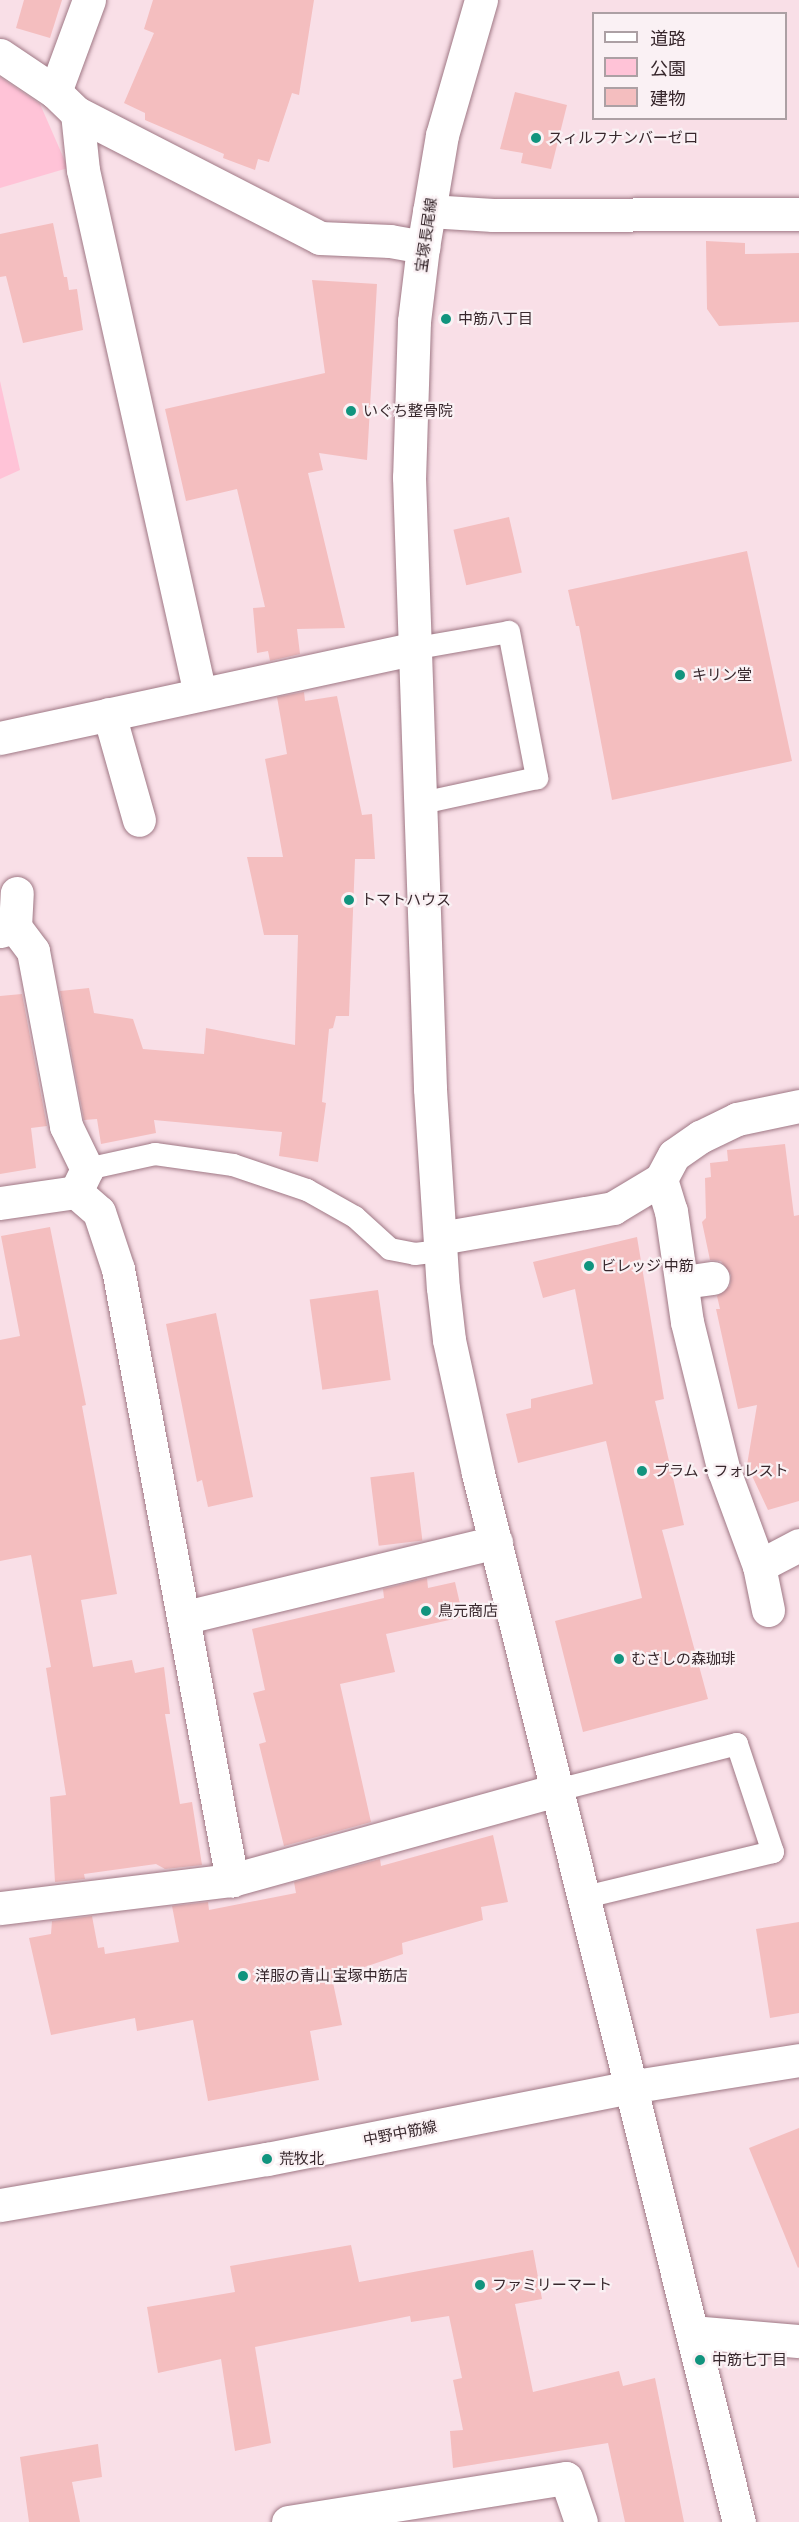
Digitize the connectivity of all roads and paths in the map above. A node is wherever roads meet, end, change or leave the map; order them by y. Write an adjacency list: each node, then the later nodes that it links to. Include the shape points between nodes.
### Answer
1 (89, 0): 4 (street)
2 (481, 0): 5 (street, 宝塚長尾線, via 442,135)
3 (0, 55): 4 (street)
4 (66, 103): 7 (street, via 320,238 390,241); 9 (street)
5 (429, 211): 6 (street, via 493,215); 7 (street, 宝塚長尾線)
6 (799, 214)
7 (423, 247): 8 (street, 宝塚長尾線, via 414,321 409,477)
8 (412, 649): 9 (street); 12 (street, 宝塚長尾線); 12 (lane, via 509,632 537,778)
9 (200, 694): 10 (street)
10 (109, 714): 11 (street); 13 (street)
11 (0, 738)
12 (418, 804): 20 (street, 宝塚長尾線)
13 (139, 820)
14 (17, 893): 15 (street)
15 (8, 929): 18 (street, via 33,951 66,1126)
16 (799, 1106): 17 (street, via 737,1119 700,1137 674,1155)
17 (661, 1179): 20 (street, via 613,1208); 23 (street, via 699,1280 687,1322 731,1435 724,1471)
18 (81, 1180): 19 (street); 20 (lane, via 155,1154 233,1165 307,1190 355,1217 390,1249 415,1254); 25 (street, via 99,1212 118,1269)
19 (0, 1203)
20 (441, 1244): 21 (street, 宝塚長尾線, via 456,1378)
21 (496, 1542): 25 (street); 26 (street, 宝塚長尾線)
22 (799, 1545): 23 (street)
23 (759, 1566): 24 (street)
24 (768, 1610)
25 (186, 1617): 27 (street)
26 (554, 1791): 27 (street); 28 (street, 宝塚長尾線); 28 (lane, via 737,1744 773,1852)
27 (232, 1880): 29 (street)
28 (581, 1898): 31 (street, 宝塚長尾線)
29 (0, 1908)
30 (799, 2060): 31 (street, 中野中筋線)
31 (629, 2087): 32 (street, 中野中筋線, via 267,2159); 33 (street, 宝塚長尾線)
32 (0, 2205)
33 (693, 2332): 34 (street); 37 (street, 宝塚長尾線)
34 (799, 2341)
35 (288, 2522): 36 (street, via 566,2478)
36 (581, 2522)
37 (739, 2522)

